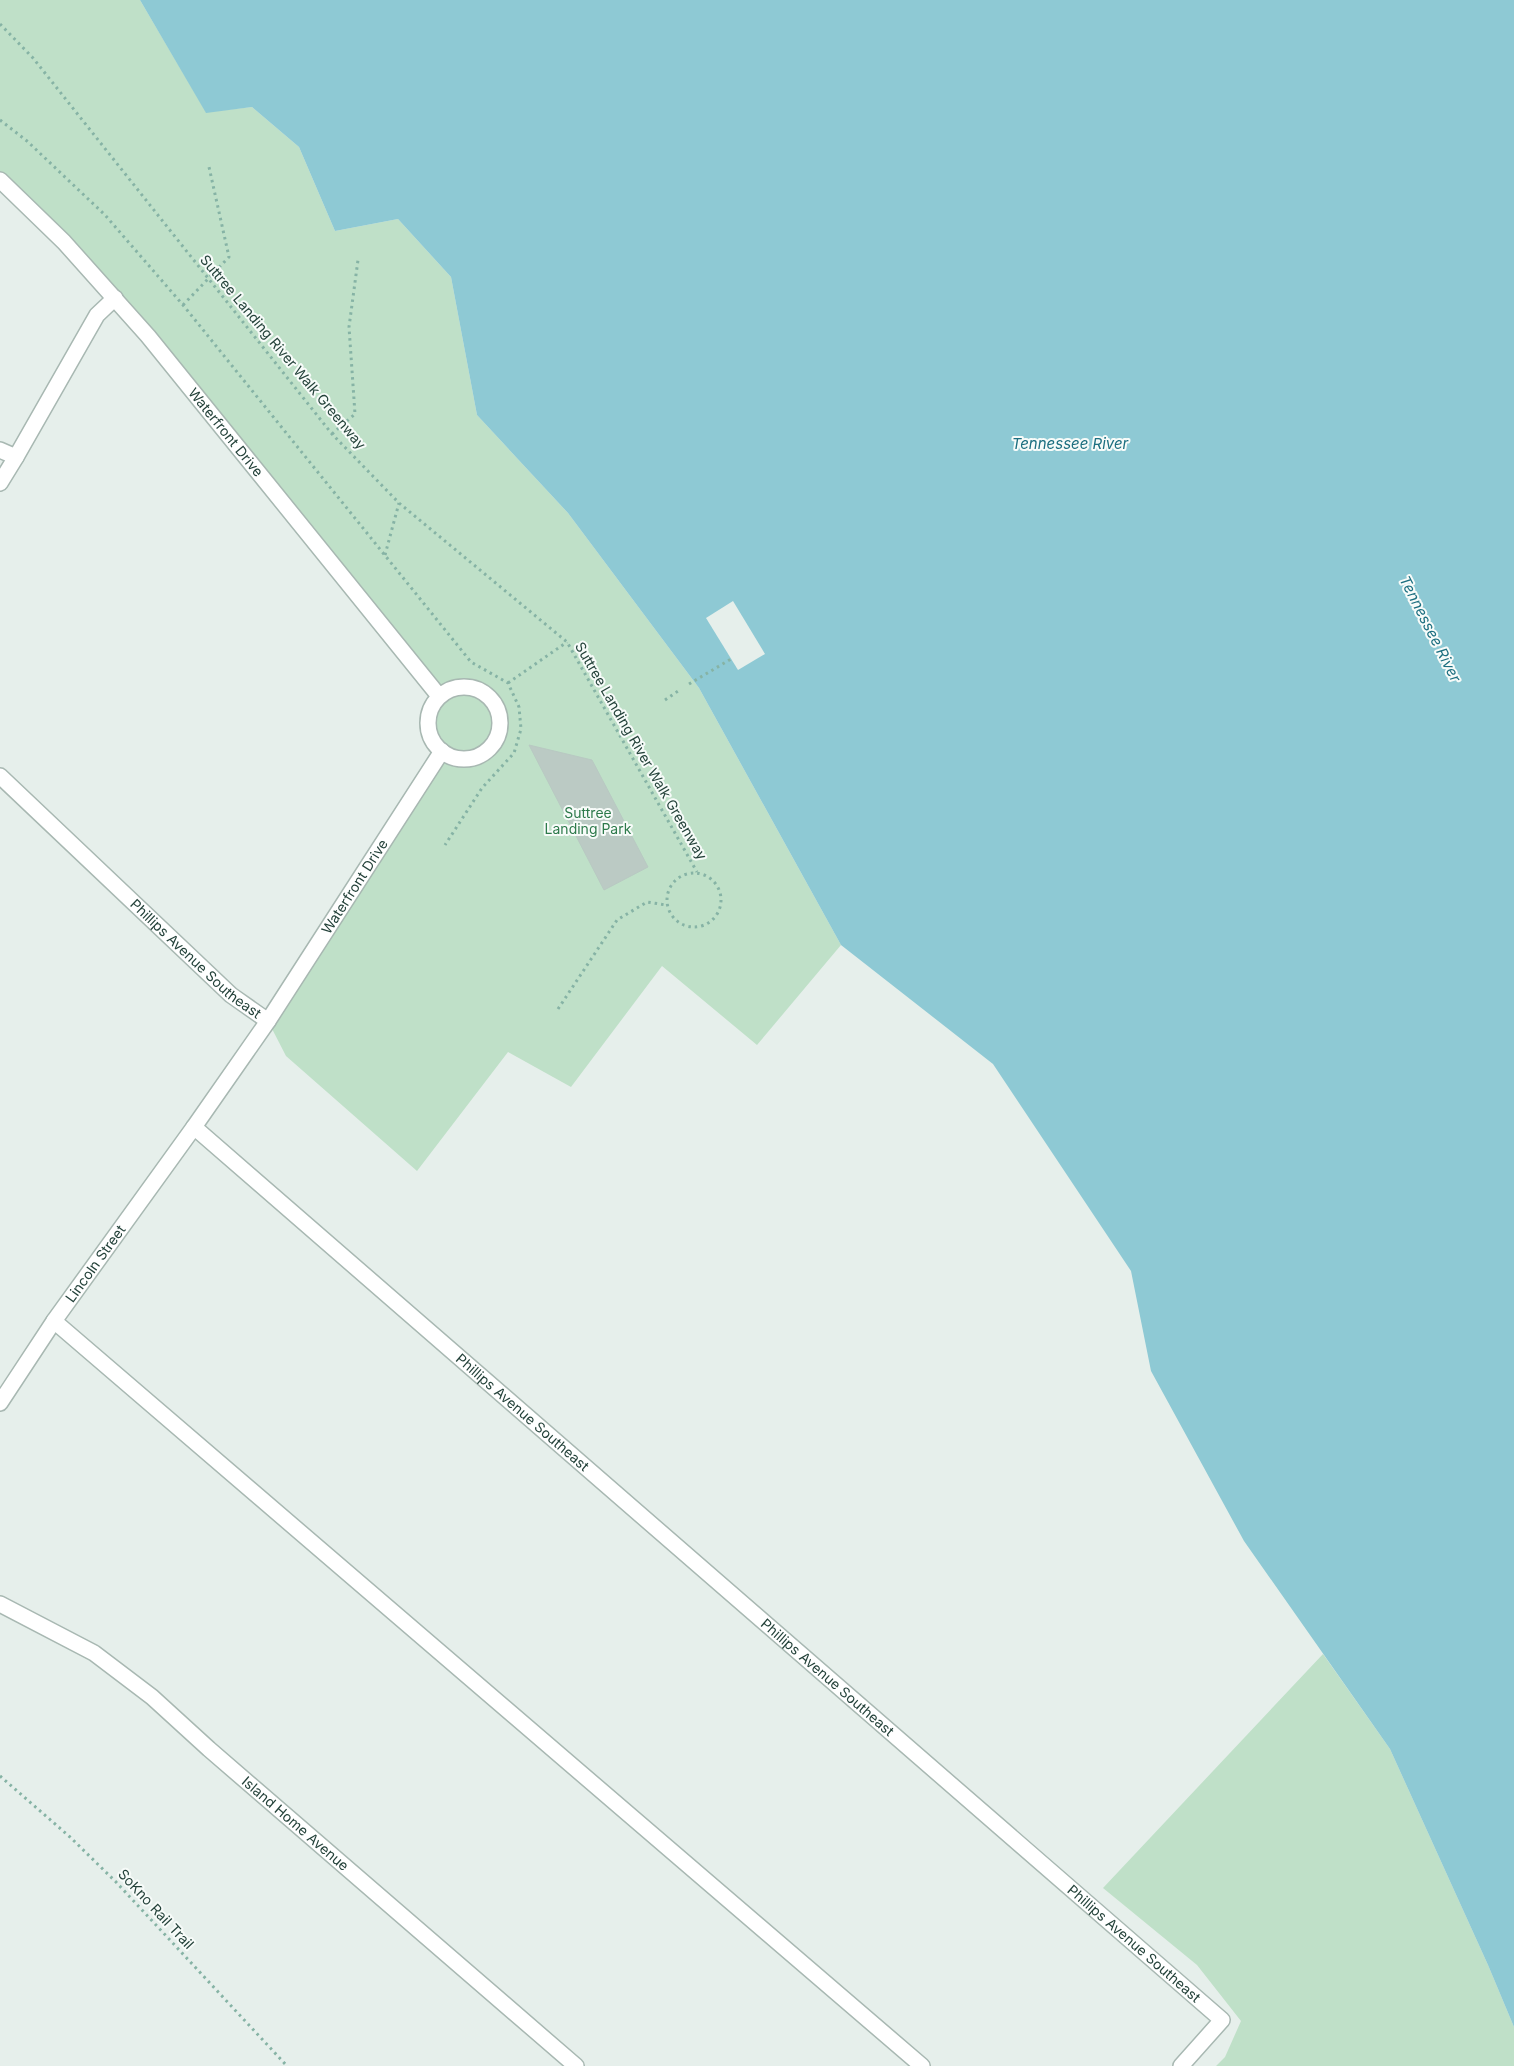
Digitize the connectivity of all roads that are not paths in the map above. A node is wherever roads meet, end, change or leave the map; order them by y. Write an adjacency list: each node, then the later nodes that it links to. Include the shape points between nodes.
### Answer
1 (0, 180): 2 (street, Waterfront Drive, via 64,242)
2 (115, 298): 4 (street, via 97,315); 6 (street, Waterfront Drive)
3 (0, 450): 4 (street)
4 (16, 457): 5 (street)
5 (0, 484)
6 (439, 696): 7 (street, via 431,706 428,730); 7 (street, via 456,687 474,688 494,702 500,723 493,745 474,758 452,757)
7 (442, 751): 9 (street, Waterfront Drive)
8 (0, 776): 9 (street, Phillips Avenue Southeast, via 231,995)
9 (268, 1021): 10 (street, Phillips Avenue Southeast)
10 (194, 1127): 11 (street, Lincoln Street); 16 (street, Phillips Avenue Southeast, via 1222,2020)
11 (54, 1322): 12 (street, Lincoln Street); 15 (street)
12 (0, 1403)
13 (0, 1604): 14 (street, Island Home Avenue, via 94,1653 152,1697 209,1750)
14 (576, 2066)
15 (922, 2066)
16 (1181, 2066)

